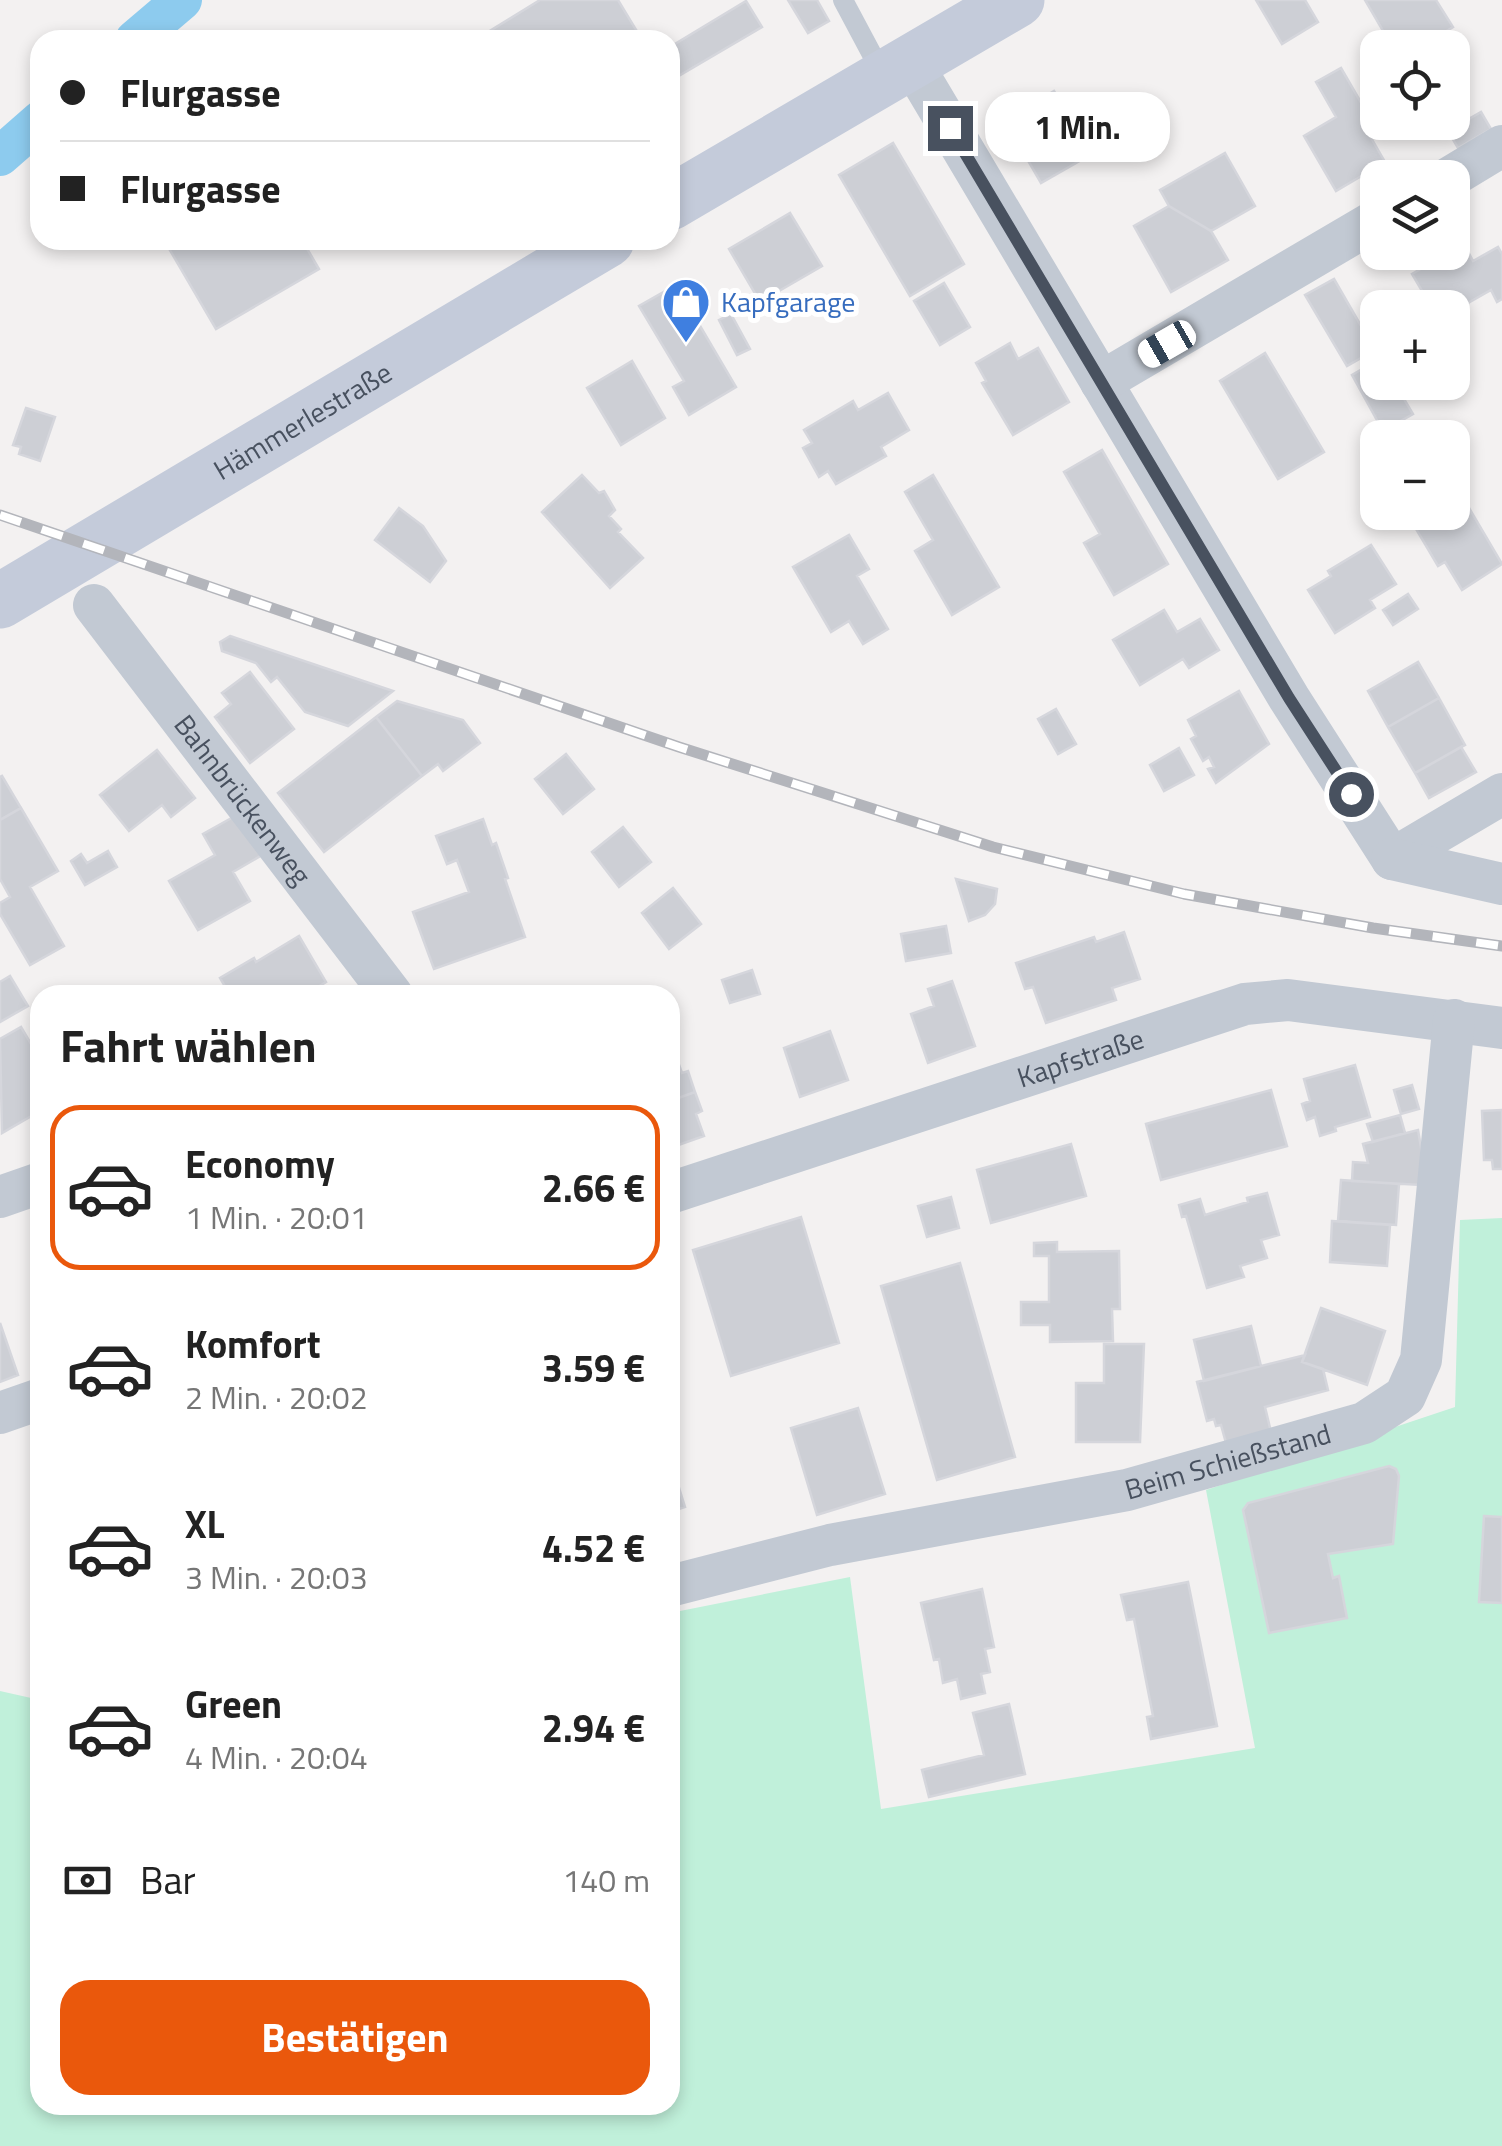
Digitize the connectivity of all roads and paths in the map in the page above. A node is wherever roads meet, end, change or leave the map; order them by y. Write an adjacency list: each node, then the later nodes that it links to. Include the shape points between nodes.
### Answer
1 (843, 0): 3 (lane)
2 (1017, 0): 3 (street)
3 (898, 70): 6 (street); 9 (street)
4 (1502, 146): 5 (street)
5 (1470, 165)
6 (680, 197)
7 (1360, 230): 9 (street)
8 (590, 250): 10 (street, Hämmerlestraße)
9 (1102, 382): 13 (street)
10 (0, 601)
11 (94, 605): 15 (street, Bahnbrückenweg)
12 (1502, 794): 13 (street)
13 (1392, 859): 14 (street)
14 (1502, 884)
15 (384, 985)
16 (1454, 1020): 17 (street, Kapfstraße); 19 (street, Kapfstraße, via 1288,1000 1245,1004); 23 (street, Beim Schießstand, via 1421,1360 1404,1396 1364,1423 1127,1490 830,1545)
17 (1502, 1028)
18 (30, 1186): 20 (street)
19 (680, 1190)
20 (0, 1196)
21 (30, 1402): 22 (street)
22 (0, 1413)
23 (680, 1583)

